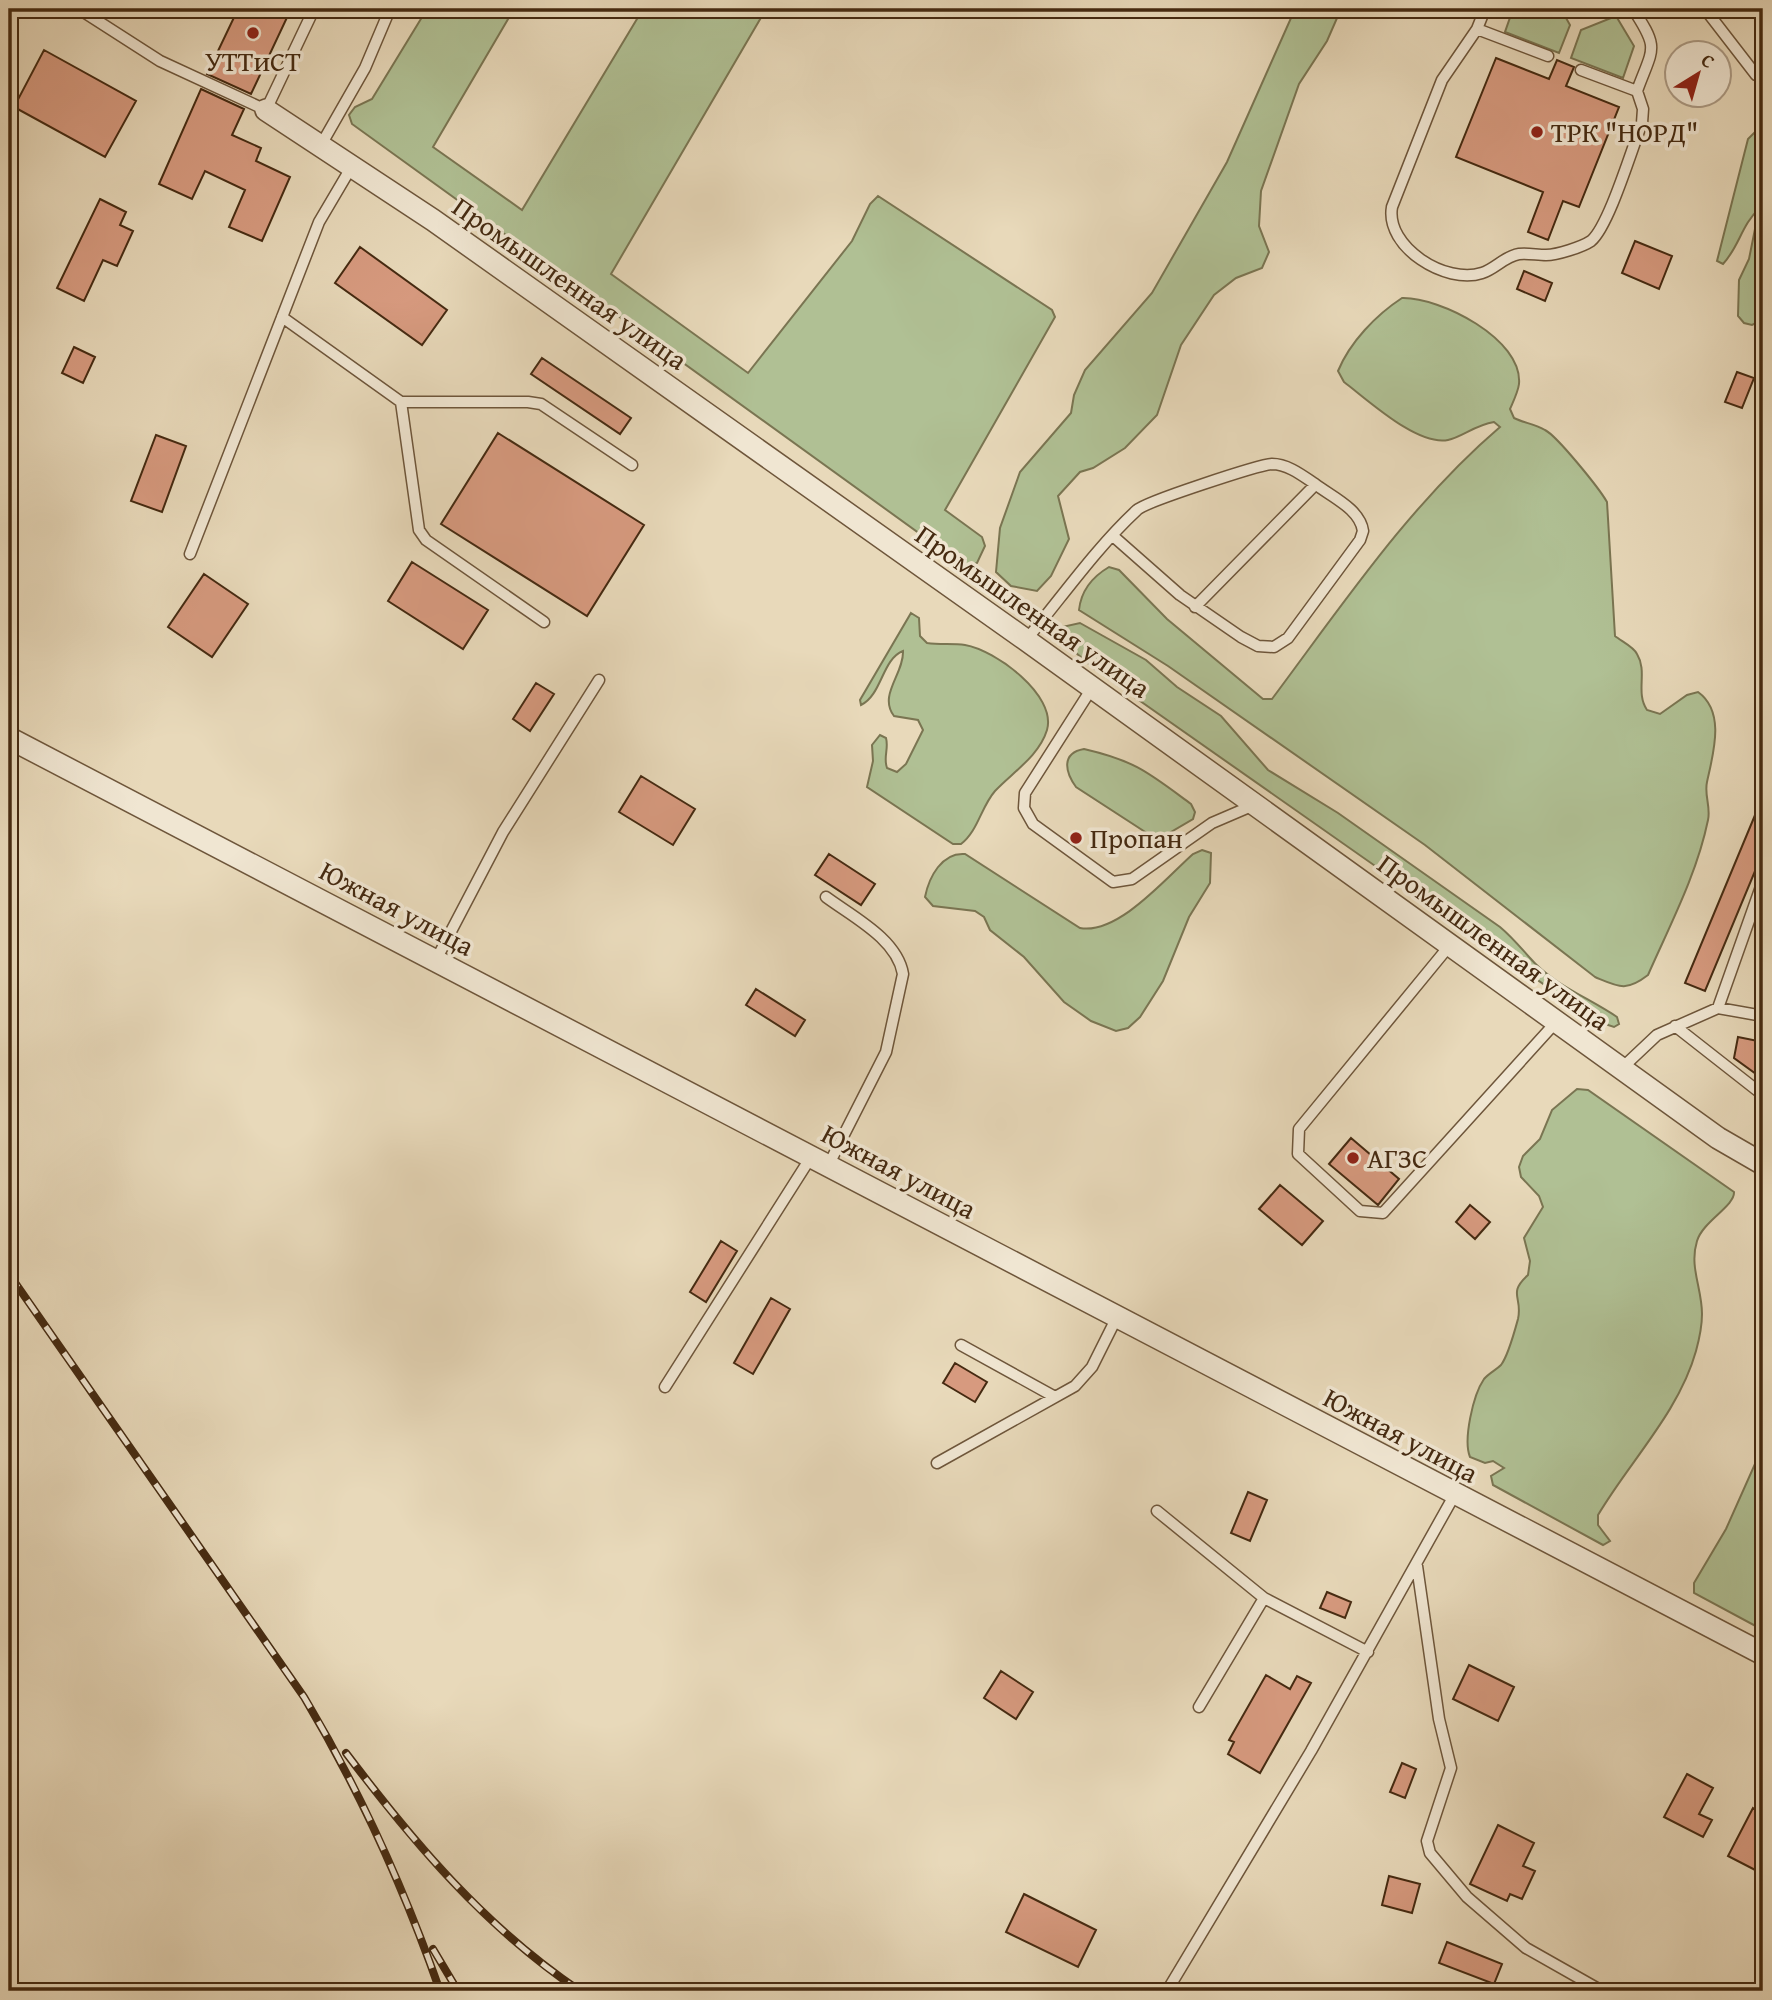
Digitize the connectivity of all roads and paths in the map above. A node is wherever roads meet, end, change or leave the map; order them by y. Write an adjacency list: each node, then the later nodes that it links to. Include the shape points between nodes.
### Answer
1 (79, 9): 12 (lane, via 160,61)
2 (314, 9): 12 (lane)
3 (390, 9): 13 (lane, via 365,68)
4 (1485, 9): 7 (lane)
5 (1633, 9): 11 (lane, via 1652,38)
6 (1705, 9): 10 (lane)
7 (1477, 29): 8 (lane); 11 (lane, via 1442,80 1392,207 1392,226 1419,260 1470,275 1520,254 1549,256 1590,242 1603,225 1642,123)
8 (1548, 56)
9 (1581, 70): 11 (lane)
10 (1756, 75)
11 (1637, 91)
12 (266, 110): 13 (street, Промышленная улица)
13 (321, 145): 14 (street, Промышленная улица)
14 (352, 166): 15 (lane, via 319,222); 23 (street, Промышленная улица)
15 (282, 317): 16 (lane); 20 (lane)
16 (401, 402): 17 (lane, via 541,404); 22 (lane, via 419,530 426,540)
17 (632, 465)
18 (1315, 485): 19 (lane, via 1289,468 1274,464 1252,468 1154,499 1138,508); 21 (lane); 21 (lane, via 1355,513 1363,531 1288,638 1274,647 1258,646)
19 (1114, 536): 21 (lane); 23 (lane)
20 (190, 554)
21 (1195, 607)
22 (544, 622)
23 (1026, 640): 25 (street, Промышленная улица)
24 (599, 680): 31 (lane, via 493,850)
25 (1092, 688): 27 (street, Промышленная улица); 27 (lane, via 1025,793 1024,808 1033,824 1103,875 1113,882 1132,879 1212,823)
26 (9, 738): 31 (street, Южная улица)
27 (1255, 805): 30 (street, Промышленная улица)
28 (1763, 881): 32 (lane)
29 (826, 897): 38 (lane, via 892,948 903,974 886,1052)
30 (1450, 945): 34 (street, Промышленная улица); 34 (lane, via 1299,1129 1298,1154 1360,1212 1383,1213)
31 (436, 960): 38 (street, Южная улица)
32 (1718, 1008): 33 (lane); 35 (lane)
33 (1763, 1016)
34 (1557, 1021): 36 (street, Промышленная улица)
35 (1675, 1026): 36 (lane, via 1640,1048); 37 (lane)
36 (1622, 1068): 39 (street, Промышленная улица, via 1718,1138)
37 (1763, 1095)
38 (820, 1161): 40 (street, Южная улица); 42 (lane)
39 (1763, 1164)
40 (1117, 1317): 43 (lane, via 1083,1379); 45 (street, Южная улица)
41 (961, 1345): 43 (lane)
42 (665, 1387)
43 (1055, 1397): 44 (lane)
44 (937, 1462)
45 (1455, 1494): 47 (lane); 50 (street, Южная улица)
46 (1157, 1511): 48 (lane)
47 (1417, 1566): 49 (lane); 53 (lane, via 1439,1719 1451,1768 1427,1841 1430,1853 1467,1897 1526,1948)
48 (1264, 1598): 49 (lane); 51 (lane)
49 (1368, 1652): 52 (lane)
50 (1763, 1654)
51 (1199, 1707)
52 (1167, 1991)
53 (1602, 1991)

